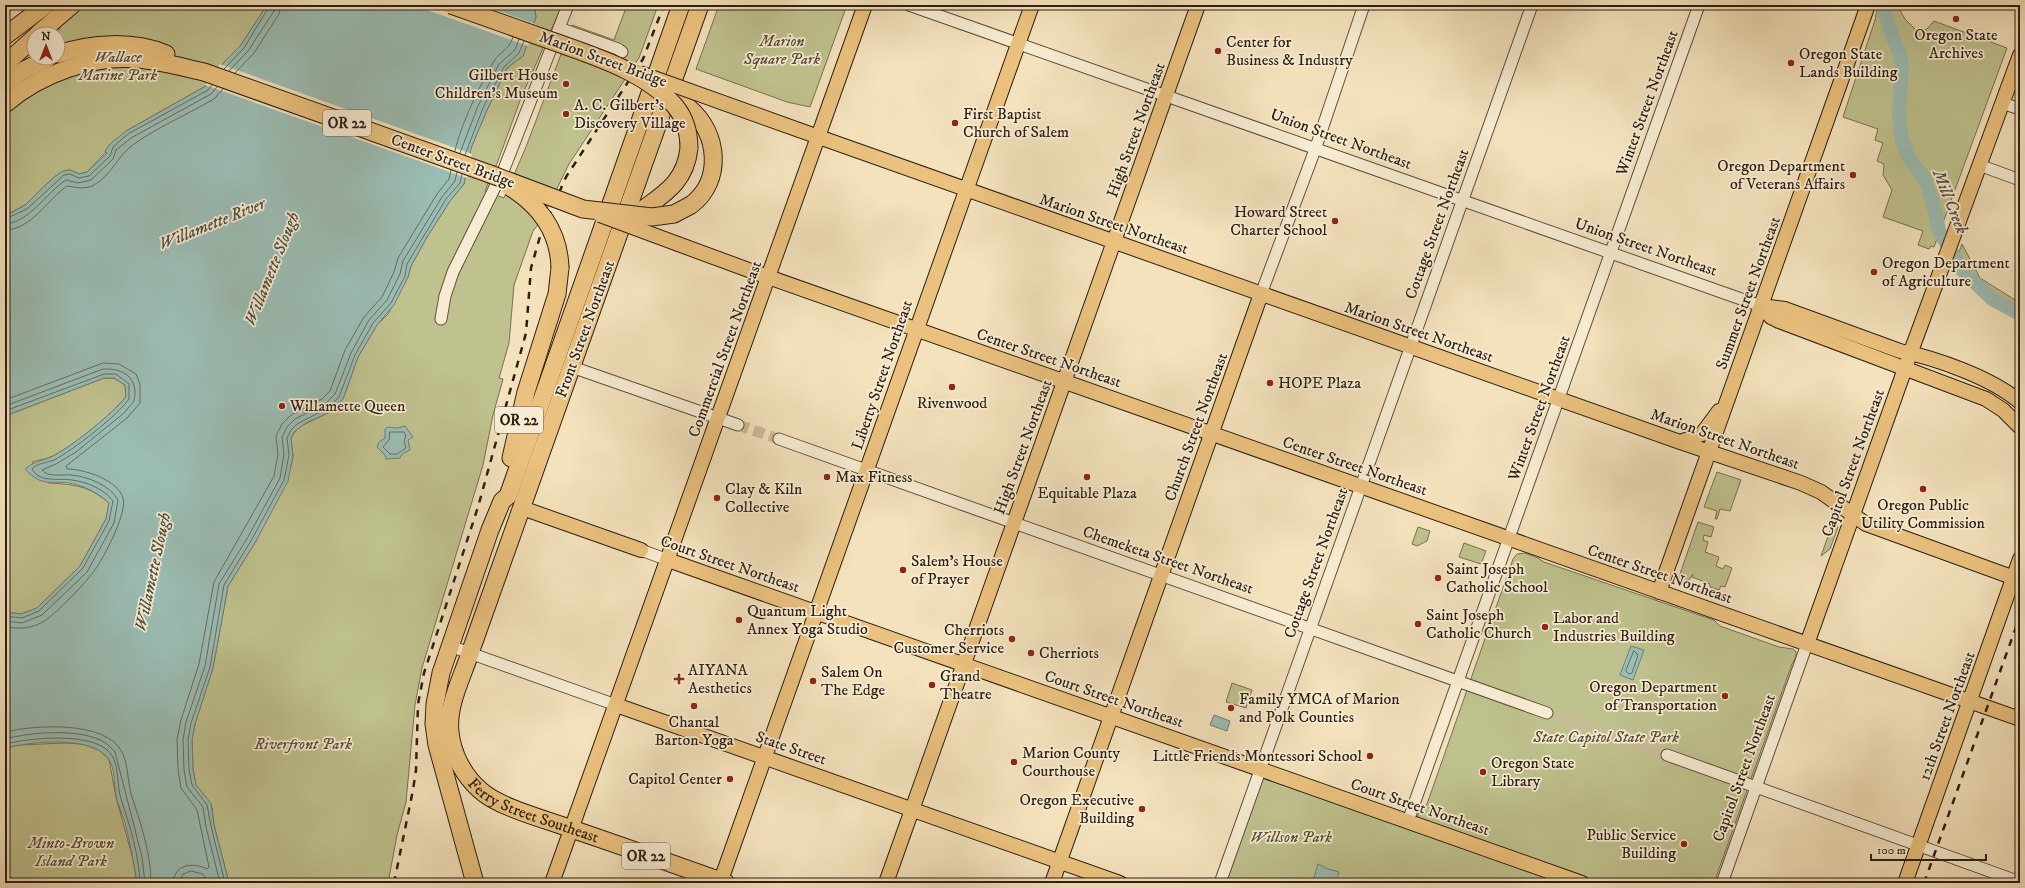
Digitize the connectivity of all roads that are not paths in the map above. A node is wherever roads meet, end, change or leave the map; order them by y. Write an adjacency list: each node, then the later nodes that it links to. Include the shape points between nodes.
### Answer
1 (46, 5): 17 (highway)
2 (72, 5): 15 (highway)
3 (451, 5): 22 (highway, Marion Street Bridge / OR 22, bridge)
4 (568, 5): 16 (street)
5 (682, 5): 68 (highway, Front Street Northeast, via 508,496)
6 (700, 5): 28 (highway, Front Street Northeast)
7 (865, 5): 33 (main road, Commercial Street Northeast)
8 (909, 5): 18 (street, Union Street Northeast)
9 (1032, 5): 18 (main road, Liberty Street Northeast)
10 (1198, 5): 27 (main road, High Street Northeast)
11 (1364, 5): 34 (street, Church Street Northeast)
12 (1532, 5): 39 (street, Cottage Street Northeast)
13 (1699, 5): 44 (street, Winter Street Northeast)
14 (1868, 7): 47 (main road, Summer Street Northeast)
15 (47, 26)
16 (559, 28): 22 (street, via 618,49); 48 (street, via 504,169 453,272)
17 (5, 36)
18 (1018, 44): 27 (street, Union Street Northeast); 38 (main road, Liberty Street Northeast)
19 (26, 45): 23 (highway)
20 (66, 52): 25 (highway, Center Street Bridge / OR 22, via 92,46 138,46 159,51)
21 (2020, 55): 29 (main road, Capitol Street Northeast)
22 (621, 59): 32 (main road, Marion Street Bridge, bridge); 41 (highway, OR 22, bridge, via 675,106 686,125 689,148 685,168 674,185)
23 (5, 64)
24 (32, 66): 26 (highway)
25 (204, 72): 30 (highway, Center Street Bridge / OR 22, via 137,59 109,60 66,70 22,90); 36 (highway, Center Street Bridge / OR 22)
26 (5, 83)
27 (1166, 96): 34 (street, Union Street Northeast); 42 (main road, High Street Northeast)
28 (667, 97): 40 (highway, bridge, via 684,105 706,128 712,146 714,166 705,191 691,205 674,214 652,217); 41 (highway, Front Street Northeast, via 625,212)
29 (2002, 103): 31 (street); 35 (main road, Capitol Street Northeast)
30 (5, 104)
31 (2020, 109)
32 (799, 130): 33 (main road, Marion Street Northeast)
33 (818, 137): 38 (main road, Marion Street Northeast); 45 (main road, Commercial Street Northeast)
34 (1316, 147): 39 (street, Union Street Northeast); 46 (street, Church Street Northeast)
35 (1980, 165): 37 (street); 53 (main road, Capitol Street Northeast)
36 (490, 174): 40 (highway, Center Street Bridge, bridge); 68 (highway, OR 22, bridge, via 518,192 544,215 557,245 560,268 557,294 526,392 517,437 501,493)
37 (2020, 180)
38 (966, 190): 42 (main road, Marion Street Northeast); 49 (main road, Liberty Street Northeast)
39 (1462, 200): 44 (street, Union Street Northeast); 52 (street, Cottage Street Northeast)
40 (583, 209): 43 (main road, Center Street Bridge, bridge)
41 (622, 228): 54 (highway, Front Street Northeast / OR 22)
42 (1114, 242): 46 (main road, Marion Street Northeast); 56 (main road, High Street Northeast)
43 (678, 244): 45 (main road, Center Street Northeast)
44 (1611, 253): 47 (street, Union Street Northeast); 58 (street, Winter Street Northeast)
45 (766, 282): 49 (main road, Center Street Northeast); 60 (main road, Commercial Street Northeast, via 752,322)
46 (1261, 294): 52 (main road, Marion Street Northeast); 62 (main road, Church Street Northeast)
47 (1761, 306): 50 (main road, Union Street Northeast, via 1771,317 1779,321); 51 (main road, Union Street Northeast, via 1785,309); 57 (main road, Summer Street Northeast)
48 (441, 319)
49 (916, 330): 56 (main road, Center Street Northeast); 66 (main road, Liberty Street Northeast)
50 (1831, 340): 51 (main road, via 1837,334 1860,342); 55 (main road, Union Street Northeast)
51 (1872, 341): 53 (main road, Union Street Northeast)
52 (1410, 346): 58 (main road, Marion Street Northeast); 67 (street, Cottage Street Northeast)
53 (1910, 353): 55 (main road, Capitol Street Northeast); 59 (main road, Union Street Northeast, via 1982,378 2005,390)
54 (572, 367): 60 (street); 69 (highway, Front Street Northeast / OR 22)
55 (1905, 367): 61 (main road, Union Street Northeast, via 1986,399 2003,410); 70 (main road, Capitol Street Northeast)
56 (1064, 382): 62 (main road, Center Street Northeast); 71 (main road, High Street Northeast)
57 (1729, 397): 64 (main road, via 1704,432); 65 (main road, Summer Street Northeast)
58 (1559, 399): 64 (main road, Marion Street Northeast); 72 (street, Winter Street Northeast)
59 (2020, 402)
60 (729, 422): 74 (main road, Commercial Street Northeast)
61 (2020, 427)
62 (1212, 434): 67 (main road, Center Street Northeast); 76 (main road, Church Street Northeast)
63 (779, 439): 66 (street, Chemeketa Street Northeast)
64 (1680, 442): 65 (main road, Marion Street Northeast)
65 (1710, 450): 70 (main road, Marion Street Northeast, via 1812,487); 78 (main road, Summer Street Northeast)
66 (866, 471): 71 (street, Chemeketa Street Northeast); 79 (main road, Liberty Street Northeast)
67 (1360, 486): 72 (main road, Center Street Northeast); 80 (street, Cottage Street Northeast)
68 (502, 501): 82 (highway, Front Street Northeast / OR 22)
69 (522, 508): 73 (main road, Court Street Northeast); 83 (highway, Front Street Northeast / OR 22)
70 (1852, 515): 77 (main road, Marion Street Northeast, via 1866,524); 81 (main road, Capitol Street Northeast)
71 (1014, 523): 76 (street, Chemeketa Street Northeast); 85 (main road, High Street Northeast)
72 (1509, 539): 78 (main road, Center Street Northeast); 87 (street, Winter Street Northeast)
73 (640, 550): 74 (street, Court Street Northeast)
74 (668, 560): 79 (main road, Court Street Northeast); 89 (main road, Commercial Street Northeast)
75 (2020, 560): 77 (main road, 12th Street Northeast)
76 (1161, 575): 80 (street, Chemeketa Street Northeast); 91 (main road, Church Street Northeast)
77 (2018, 581): 88 (main road, 12th Street Northeast)
78 (1659, 592): 81 (main road, Center Street Northeast)
79 (816, 612): 84 (main road, Court Street Northeast); 94 (main road, Liberty Street Northeast)
80 (1310, 628): 87 (street, Chemeketa Street Northeast); 95 (street, Cottage Street Northeast)
81 (1806, 644): 88 (main road, Center Street Northeast); 96 (street, Capitol Street Northeast)
82 (450, 646): 83 (street, State Street); 104 (highway, OR 22, via 437,686 434,724 437,745)
83 (470, 653): 89 (street, State Street); 99 (highway, Ferry Street Southeast / OR 22, via 450,718 453,748 467,777 489,797)
84 (936, 654): 85 (main road, Court Street Northeast); 86 (main road)
85 (964, 664): 86 (main road, High Street Northeast); 91 (main road, Court Street Northeast)
86 (958, 679): 97 (main road, High Street Northeast)
87 (1458, 681): 90 (street, Chemeketa Street Northeast); 98 (street, Winter Street Northeast)
88 (1974, 703): 92 (main road, Center Street Northeast); 100 (main road, 12th Street Northeast)
89 (616, 705): 94 (main road, State Street); 99 (main road, Commercial Street Northeast)
90 (1547, 712)
91 (1111, 716): 95 (main road, Court Street Northeast); 101 (main road, Church Street Northeast)
92 (2020, 720)
93 (1666, 755): 96 (street)
94 (764, 757): 97 (main road, State Street); 102 (main road, Liberty Street Northeast)
95 (1261, 769): 98 (main road, Court Street Northeast); 109 (street, Cottage Street Northeast)
96 (1756, 786): 100 (street); 111 (street, Capitol Street Northeast)
97 (912, 809): 101 (main road, State Street); 106 (main road, High Street Northeast)
98 (1408, 821): 110 (main road, Court Street Northeast)
99 (572, 829): 102 (highway, Ferry Street Southeast / OR 22); 105 (main road, Commercial Street Northeast)
100 (1923, 847): 103 (street); 112 (main road, 12th Street Northeast); 113 (main road, 12th Street Northeast)
101 (1060, 862): 107 (main road, Church Street Northeast); 108 (main road, State Street)
102 (722, 882)
103 (2020, 882)
104 (475, 883)
105 (552, 883)
106 (886, 883)
107 (1052, 883)
108 (1120, 883)
109 (1220, 883)
110 (1582, 883)
111 (1722, 883)
112 (1905, 883)
113 (1914, 883)

